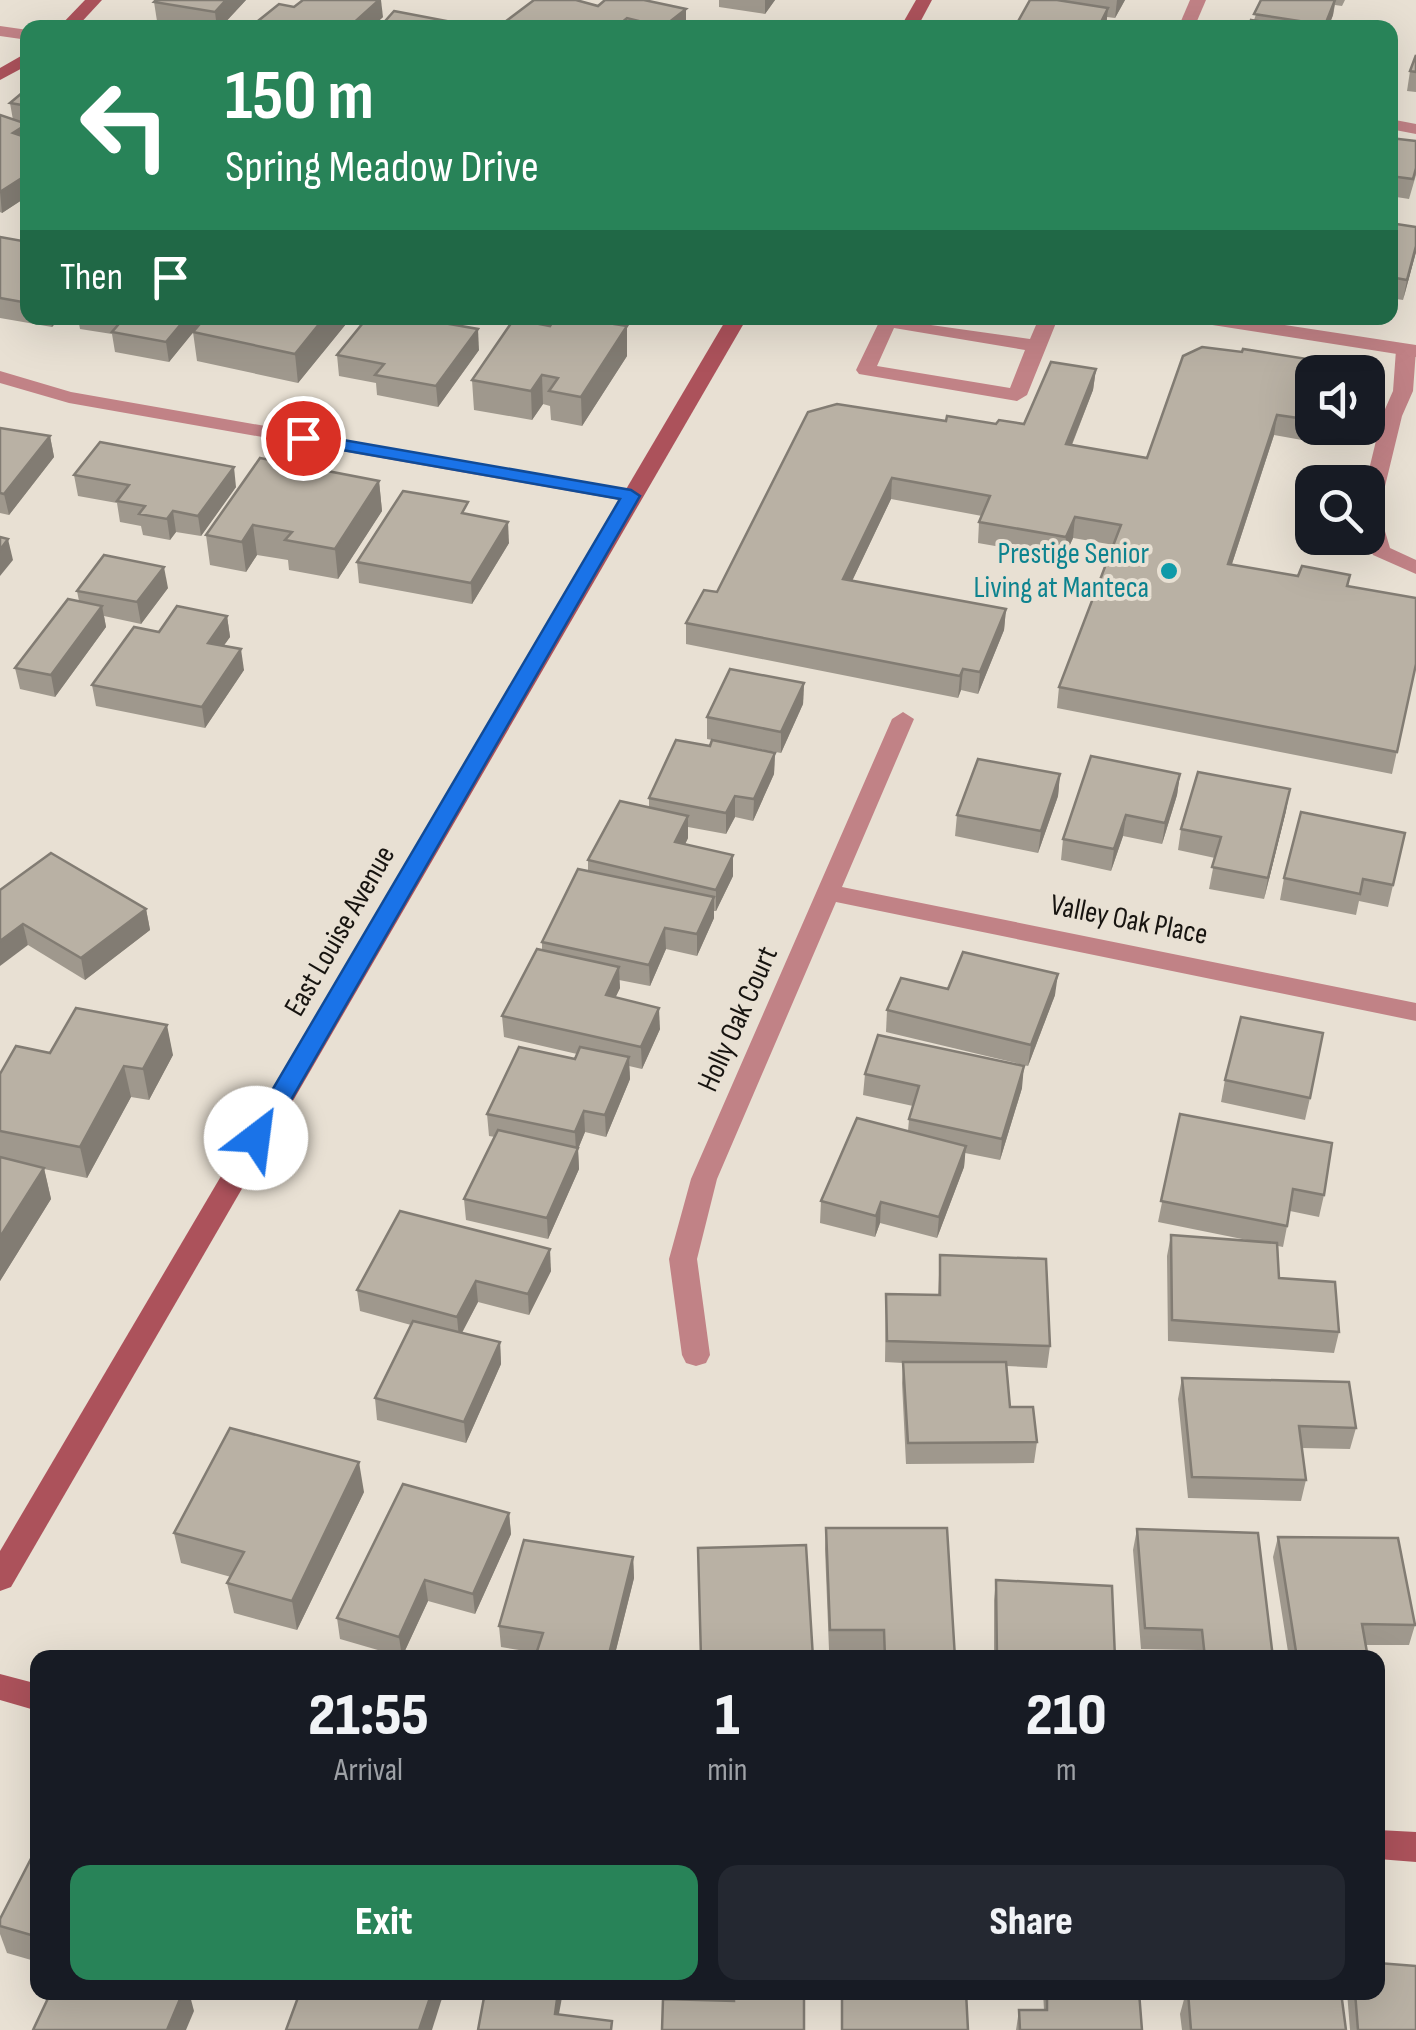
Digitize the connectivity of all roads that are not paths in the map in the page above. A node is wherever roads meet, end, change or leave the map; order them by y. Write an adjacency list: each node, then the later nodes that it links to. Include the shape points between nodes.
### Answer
1 (94, 0): 2 (street)
2 (74, 20)
3 (733, 325): 13 (street, East Louise Avenue)
4 (886, 325): 8 (street, via 866,370 1017,395)
5 (912, 325): 8 (street)
6 (1045, 325): 8 (street)
7 (1249, 325): 9 (street)
8 (1036, 346)
9 (1411, 351): 11 (street)
10 (0, 377): 13 (street, via 69,397)
11 (1410, 392): 12 (street, via 1392,416)
12 (1380, 465)
13 (631, 496): 20 (street, East Louise Avenue)
14 (1385, 553): 15 (street)
15 (1416, 568)
16 (903, 719): 17 (street, Holly Oak Court)
17 (829, 892): 18 (street, Valley Oak Place); 19 (street, Holly Oak Court, via 704,1179 682,1259)
18 (1416, 1012)
19 (696, 1356)
20 (0, 1578)
21 (0, 1686): 22 (street)
22 (30, 1695)
23 (1385, 1846): 24 (street)
24 (1416, 1847)

